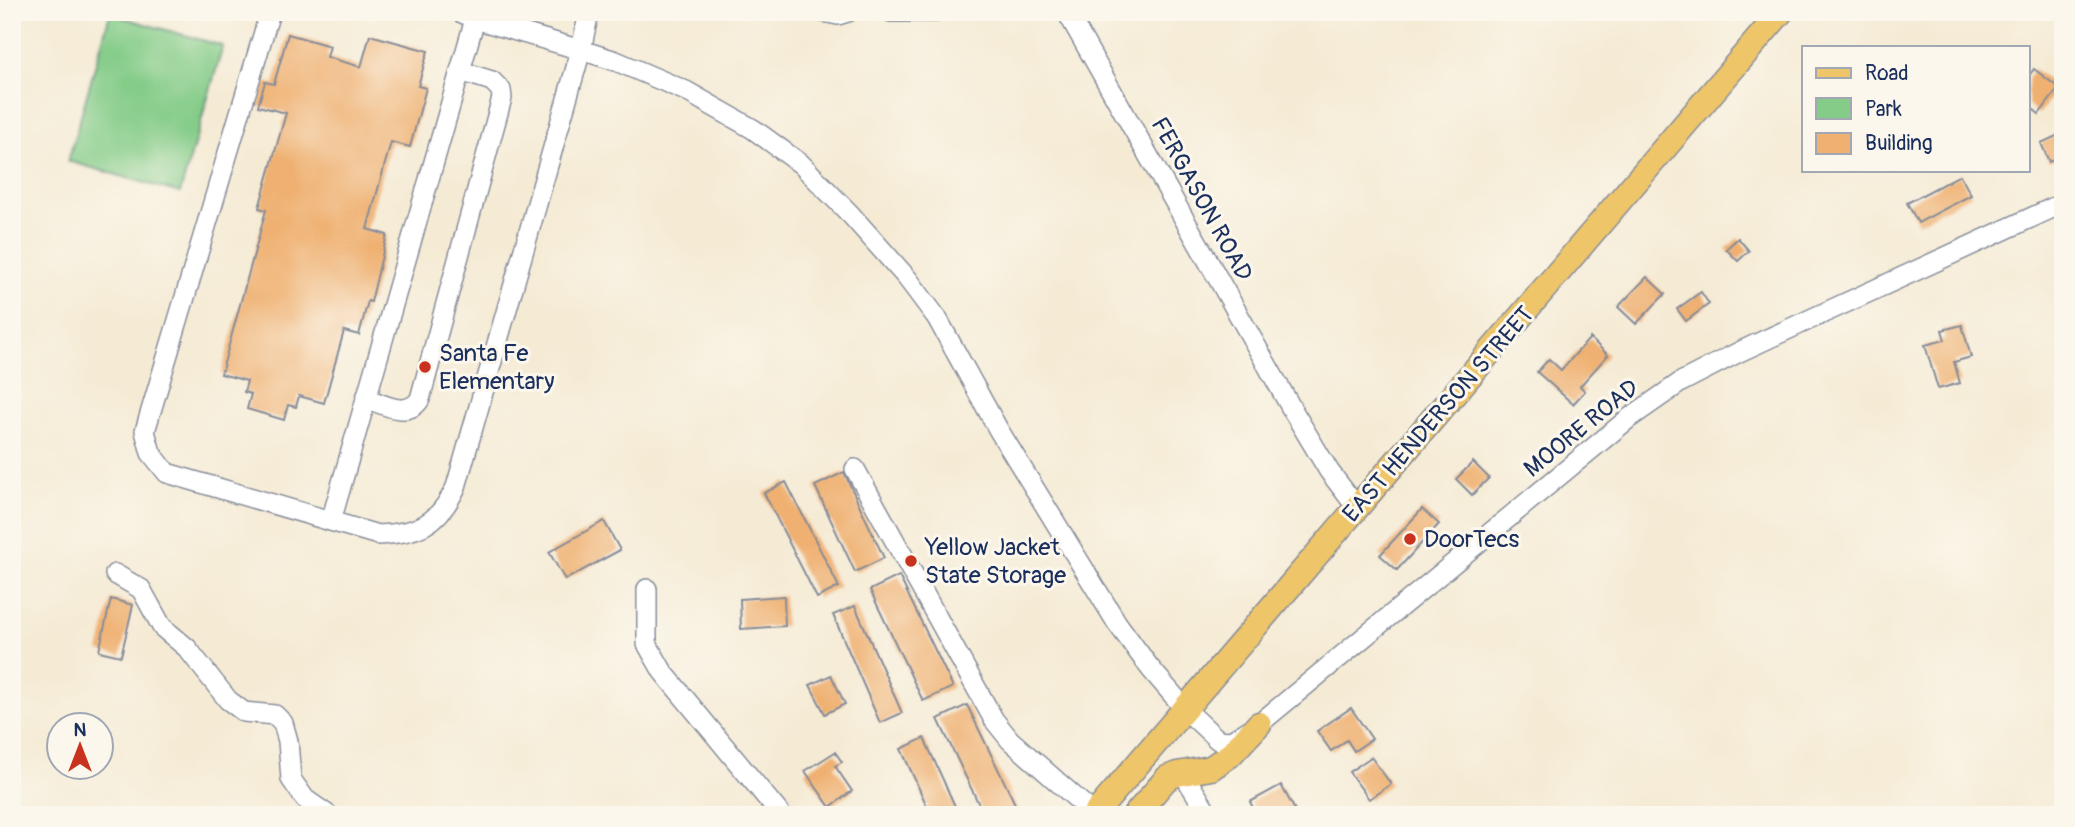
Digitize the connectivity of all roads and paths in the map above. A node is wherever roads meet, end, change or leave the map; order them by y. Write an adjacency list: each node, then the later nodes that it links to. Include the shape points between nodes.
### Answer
1 (270, 12): 16 (street, via 145,430 151,453 167,473)
2 (589, 12): 10 (street)
3 (823, 12): 4 (street)
4 (848, 12)
5 (891, 12): 6 (street)
6 (935, 12)
7 (1782, 12): 15 (main road, EAST HENDERSON STREET)
8 (467, 15): 10 (street, MOORE ROAD); 11 (street)
9 (1074, 16): 15 (street, FERGASON ROAD, via 1293,411)
10 (581, 50): 16 (street, via 449,503 438,517 411,532 379,535); 19 (street, MOORE ROAD, via 686,91 753,129 800,164 851,215 937,318 998,429 1117,623)
11 (460, 71): 13 (street); 13 (street, via 492,81 502,98 420,399 404,409)
12 (2063, 203): 20 (street, MOORE ROAD, via 1681,382 1628,419)
13 (366, 398): 16 (street)
14 (855, 469): 24 (street, via 994,720)
15 (1358, 509): 19 (main road, EAST HENDERSON STREET)
16 (331, 521)
17 (116, 574): 22 (street, via 141,589 162,627 206,669 228,700 244,712 275,715 283,723 291,779 305,799)
18 (647, 589): 23 (street, via 647,644 663,672)
19 (1185, 709): 20 (street, MOORE ROAD, via 1219,740 1231,741); 24 (main road, EAST HENDERSON STREET)
20 (1259, 724): 21 (main road, via 1211,768)
21 (1187, 773): 25 (main road, via 1167,778); 26 (street)
22 (328, 815)
23 (781, 815)
24 (1094, 815)
25 (1135, 815)
26 (1209, 815)

